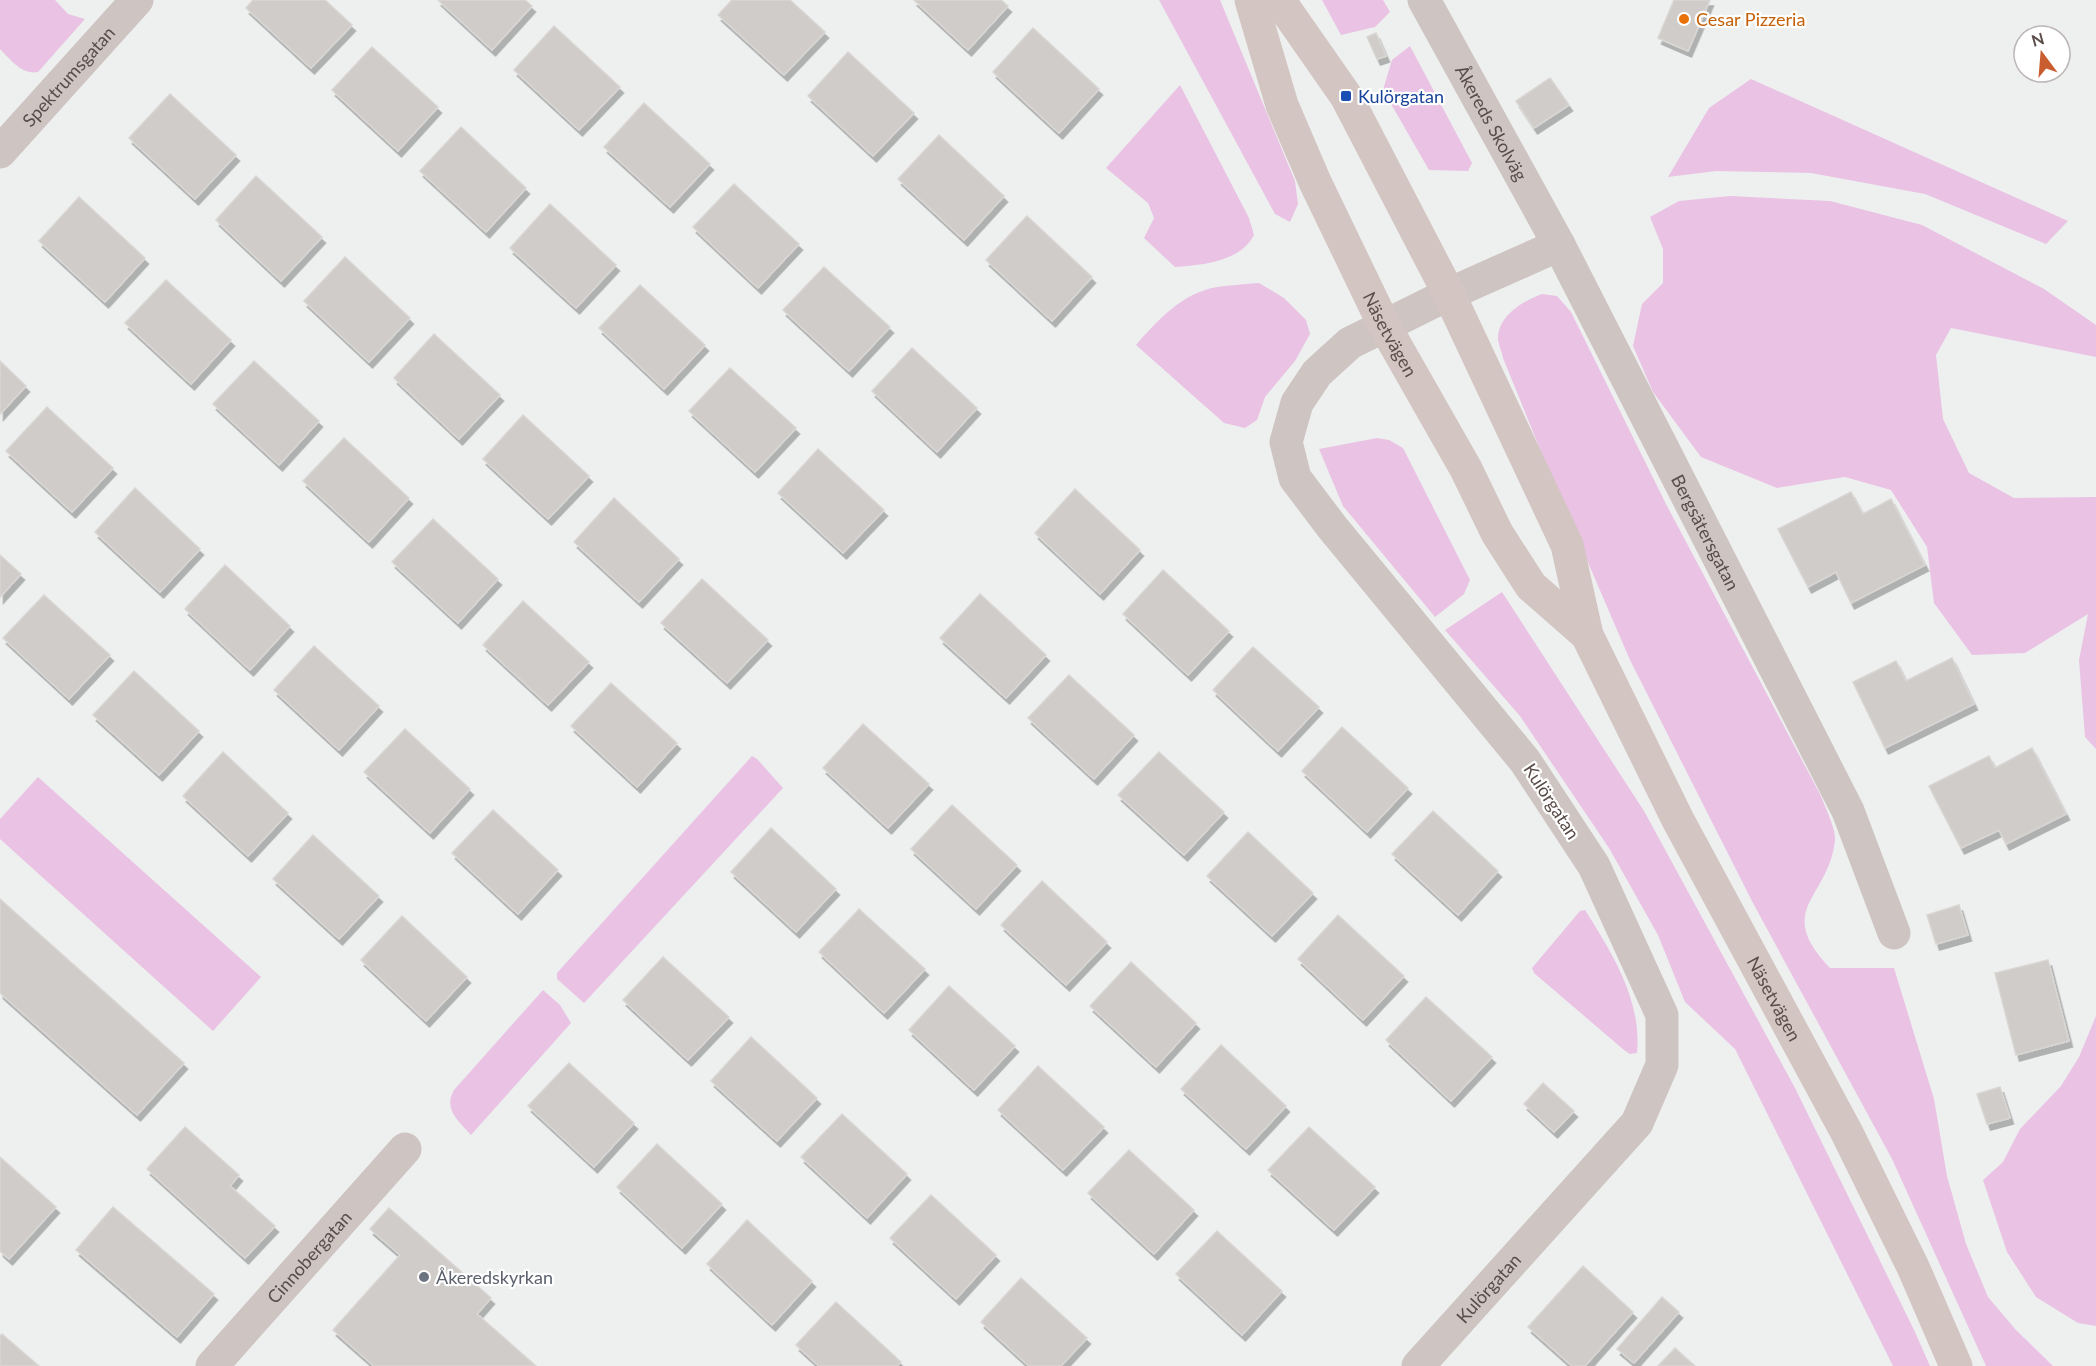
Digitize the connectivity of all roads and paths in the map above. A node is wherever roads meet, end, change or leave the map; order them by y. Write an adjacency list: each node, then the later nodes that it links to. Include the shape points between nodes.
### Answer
1 (137, 0): 5 (street, Spektrumsgatan)
2 (1251, 0): 8 (street, Näsetvägen, via 1282,105)
3 (1279, 0): 7 (street, Näsetvägen, via 1346,96)
4 (1424, 0): 6 (street, Åkereds Skolväg)
5 (0, 152)
6 (1559, 245): 7 (street); 10 (street, Bergsätersgatan, via 1848,811)
7 (1449, 294): 8 (street, Kulörgatan); 9 (street, Näsetvägen, via 1567,545)
8 (1384, 325): 9 (street, Näsetvägen, via 1466,469 1497,533 1531,586); 13 (street, Kulörgatan, via 1350,343 1317,373 1297,403 1286,442 1295,478 1525,761 1594,866 1662,1015 1662,1065 1637,1123)
9 (1587, 635): 14 (street, Näsetvägen, via 1678,820 1847,1133 1913,1267)
10 (1894, 933)
11 (405, 1149): 12 (street, Cinnobergatan)
12 (212, 1366)
13 (1418, 1366)
14 (1956, 1366)

